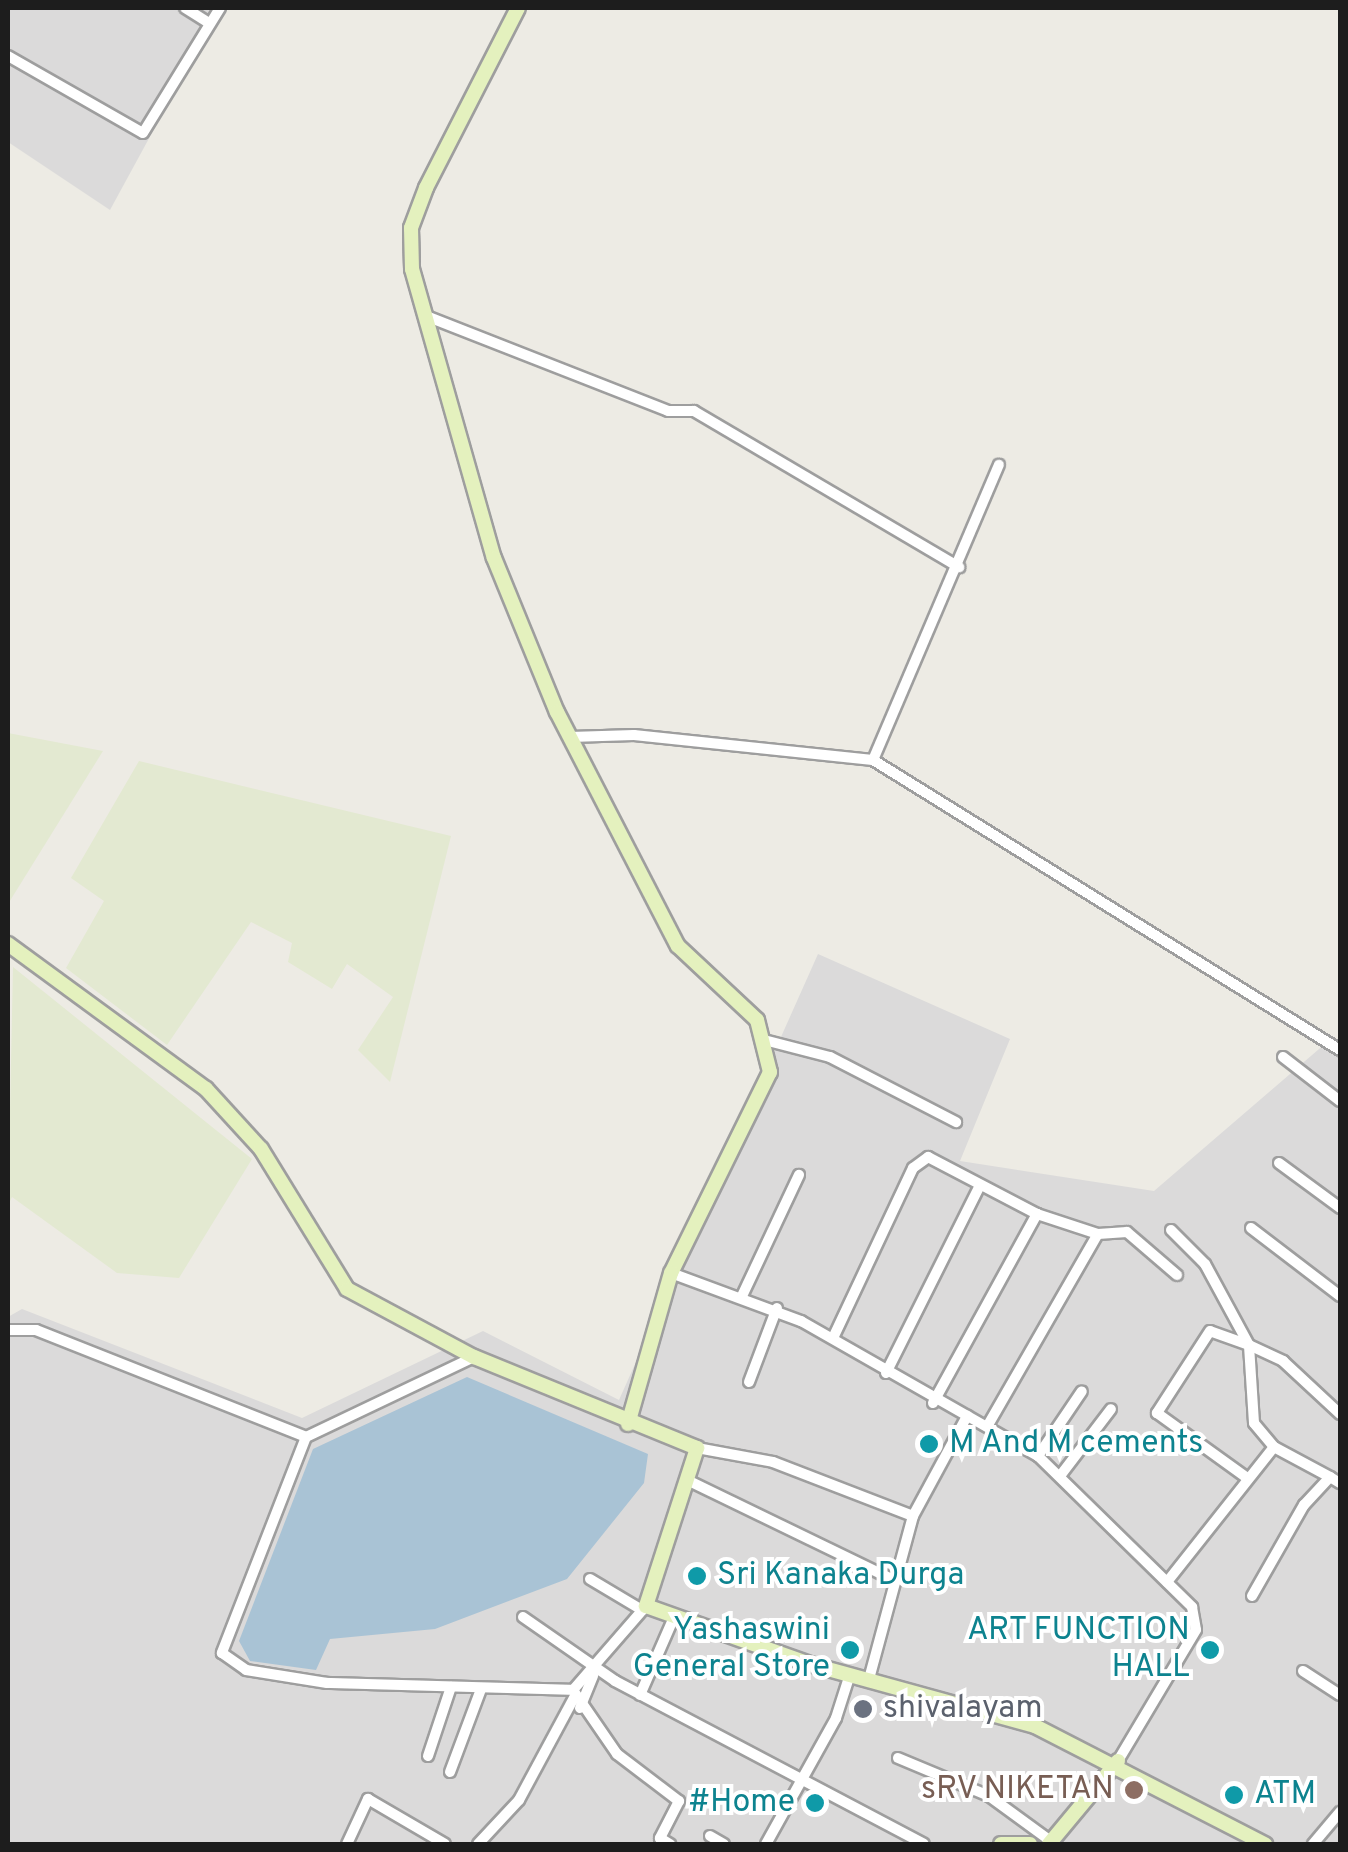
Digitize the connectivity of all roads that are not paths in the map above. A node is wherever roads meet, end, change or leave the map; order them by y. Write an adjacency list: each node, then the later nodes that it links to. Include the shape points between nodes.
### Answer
1 (185, 8): 4 (street)
2 (220, 8): 4 (street)
3 (518, 8): 6 (main road, via 411,228)
4 (210, 22): 5 (street, via 144,133)
5 (8, 56)
6 (426, 316): 8 (street, via 668,411 694,411); 9 (main road, via 494,558)
7 (1000, 466): 8 (street)
8 (959, 567): 10 (street)
9 (570, 737): 10 (street, via 634,735); 12 (main road, via 678,946)
10 (873, 760): 13 (street)
11 (8, 944): 33 (main road, via 206,1090 262,1149 325,1265 347,1289)
12 (768, 1041): 16 (street, via 830,1057); 25 (main road, via 770,1072)
13 (1340, 1050)
14 (1283, 1058): 15 (street)
15 (1340, 1100)
16 (956, 1122)
17 (1279, 1163): 20 (street)
18 (798, 1174): 27 (street)
19 (979, 1186): 21 (street); 31 (street, via 920,1160); 34 (street)
20 (1340, 1208)
21 (1037, 1214): 24 (street); 37 (street)
22 (1251, 1228): 28 (street)
23 (1171, 1230): 32 (street, via 1206,1264)
24 (1098, 1234): 26 (street, via 1127,1232); 42 (street)
25 (671, 1273): 27 (street); 41 (main road)
26 (1178, 1275)
27 (742, 1296): 29 (street)
28 (1340, 1296)
29 (777, 1308): 31 (street); 35 (street)
30 (8, 1330): 43 (street, via 36,1330)
31 (833, 1338): 34 (street)
32 (1250, 1345): 39 (street, via 1284,1360); 44 (street, via 1254,1422); 48 (street, via 1210,1331 1157,1413)
33 (474, 1357): 41 (main road); 43 (street)
34 (886, 1373): 37 (street)
35 (750, 1382)
36 (1082, 1391): 46 (street)
37 (933, 1403): 40 (street)
38 (1111, 1408): 47 (street)
39 (1340, 1412)
40 (967, 1416): 42 (street); 51 (street)
41 (628, 1424): 45 (main road)
42 (988, 1425): 46 (street)
43 (306, 1437): 63 (street, via 222,1654 246,1670)
44 (1274, 1447): 48 (street); 50 (street)
45 (697, 1448): 49 (main road); 51 (street, via 774,1462)
46 (1038, 1456): 47 (street)
47 (1060, 1476): 54 (street)
48 (1247, 1478): 54 (street)
49 (687, 1480): 53 (street); 56 (main road)
50 (1335, 1480): 55 (street)
51 (913, 1516): 53 (street)
52 (590, 1579): 56 (street)
53 (896, 1580): 62 (street)
54 (1168, 1582): 71 (street, via 1199,1618 1196,1630)
55 (1252, 1596)
56 (644, 1608): 57 (main road); 60 (street)
57 (675, 1615): 61 (main road); 67 (street)
58 (523, 1617): 60 (street)
59 (1303, 1671): 66 (street)
60 (596, 1672): 65 (street); 67 (street); 68 (street)
61 (850, 1674): 62 (main road); 73 (street)
62 (869, 1679): 71 (main road, via 1035,1726)
63 (451, 1688): 64 (street); 69 (street)
64 (482, 1689): 65 (street); 72 (street)
65 (574, 1693): 68 (street); 79 (street, via 519,1800)
66 (1340, 1694)
67 (640, 1695): 73 (street)
68 (580, 1708): 80 (street, via 617,1754 679,1801 660,1838)
69 (428, 1756)
70 (898, 1758): 76 (street, via 989,1796)
71 (1118, 1761): 76 (main road); 86 (main road)
72 (450, 1772)
73 (805, 1776): 82 (street); 83 (street)
74 (1340, 1812): 87 (street)
75 (710, 1836): 81 (street)
76 (1051, 1843)
77 (347, 1844): 78 (street, via 368,1798)
78 (446, 1844)
79 (478, 1844)
80 (670, 1844)
81 (724, 1844)
82 (766, 1844)
83 (924, 1844)
84 (1001, 1844): 85 (main road)
85 (1030, 1844)
86 (1265, 1844)
87 (1314, 1844)

